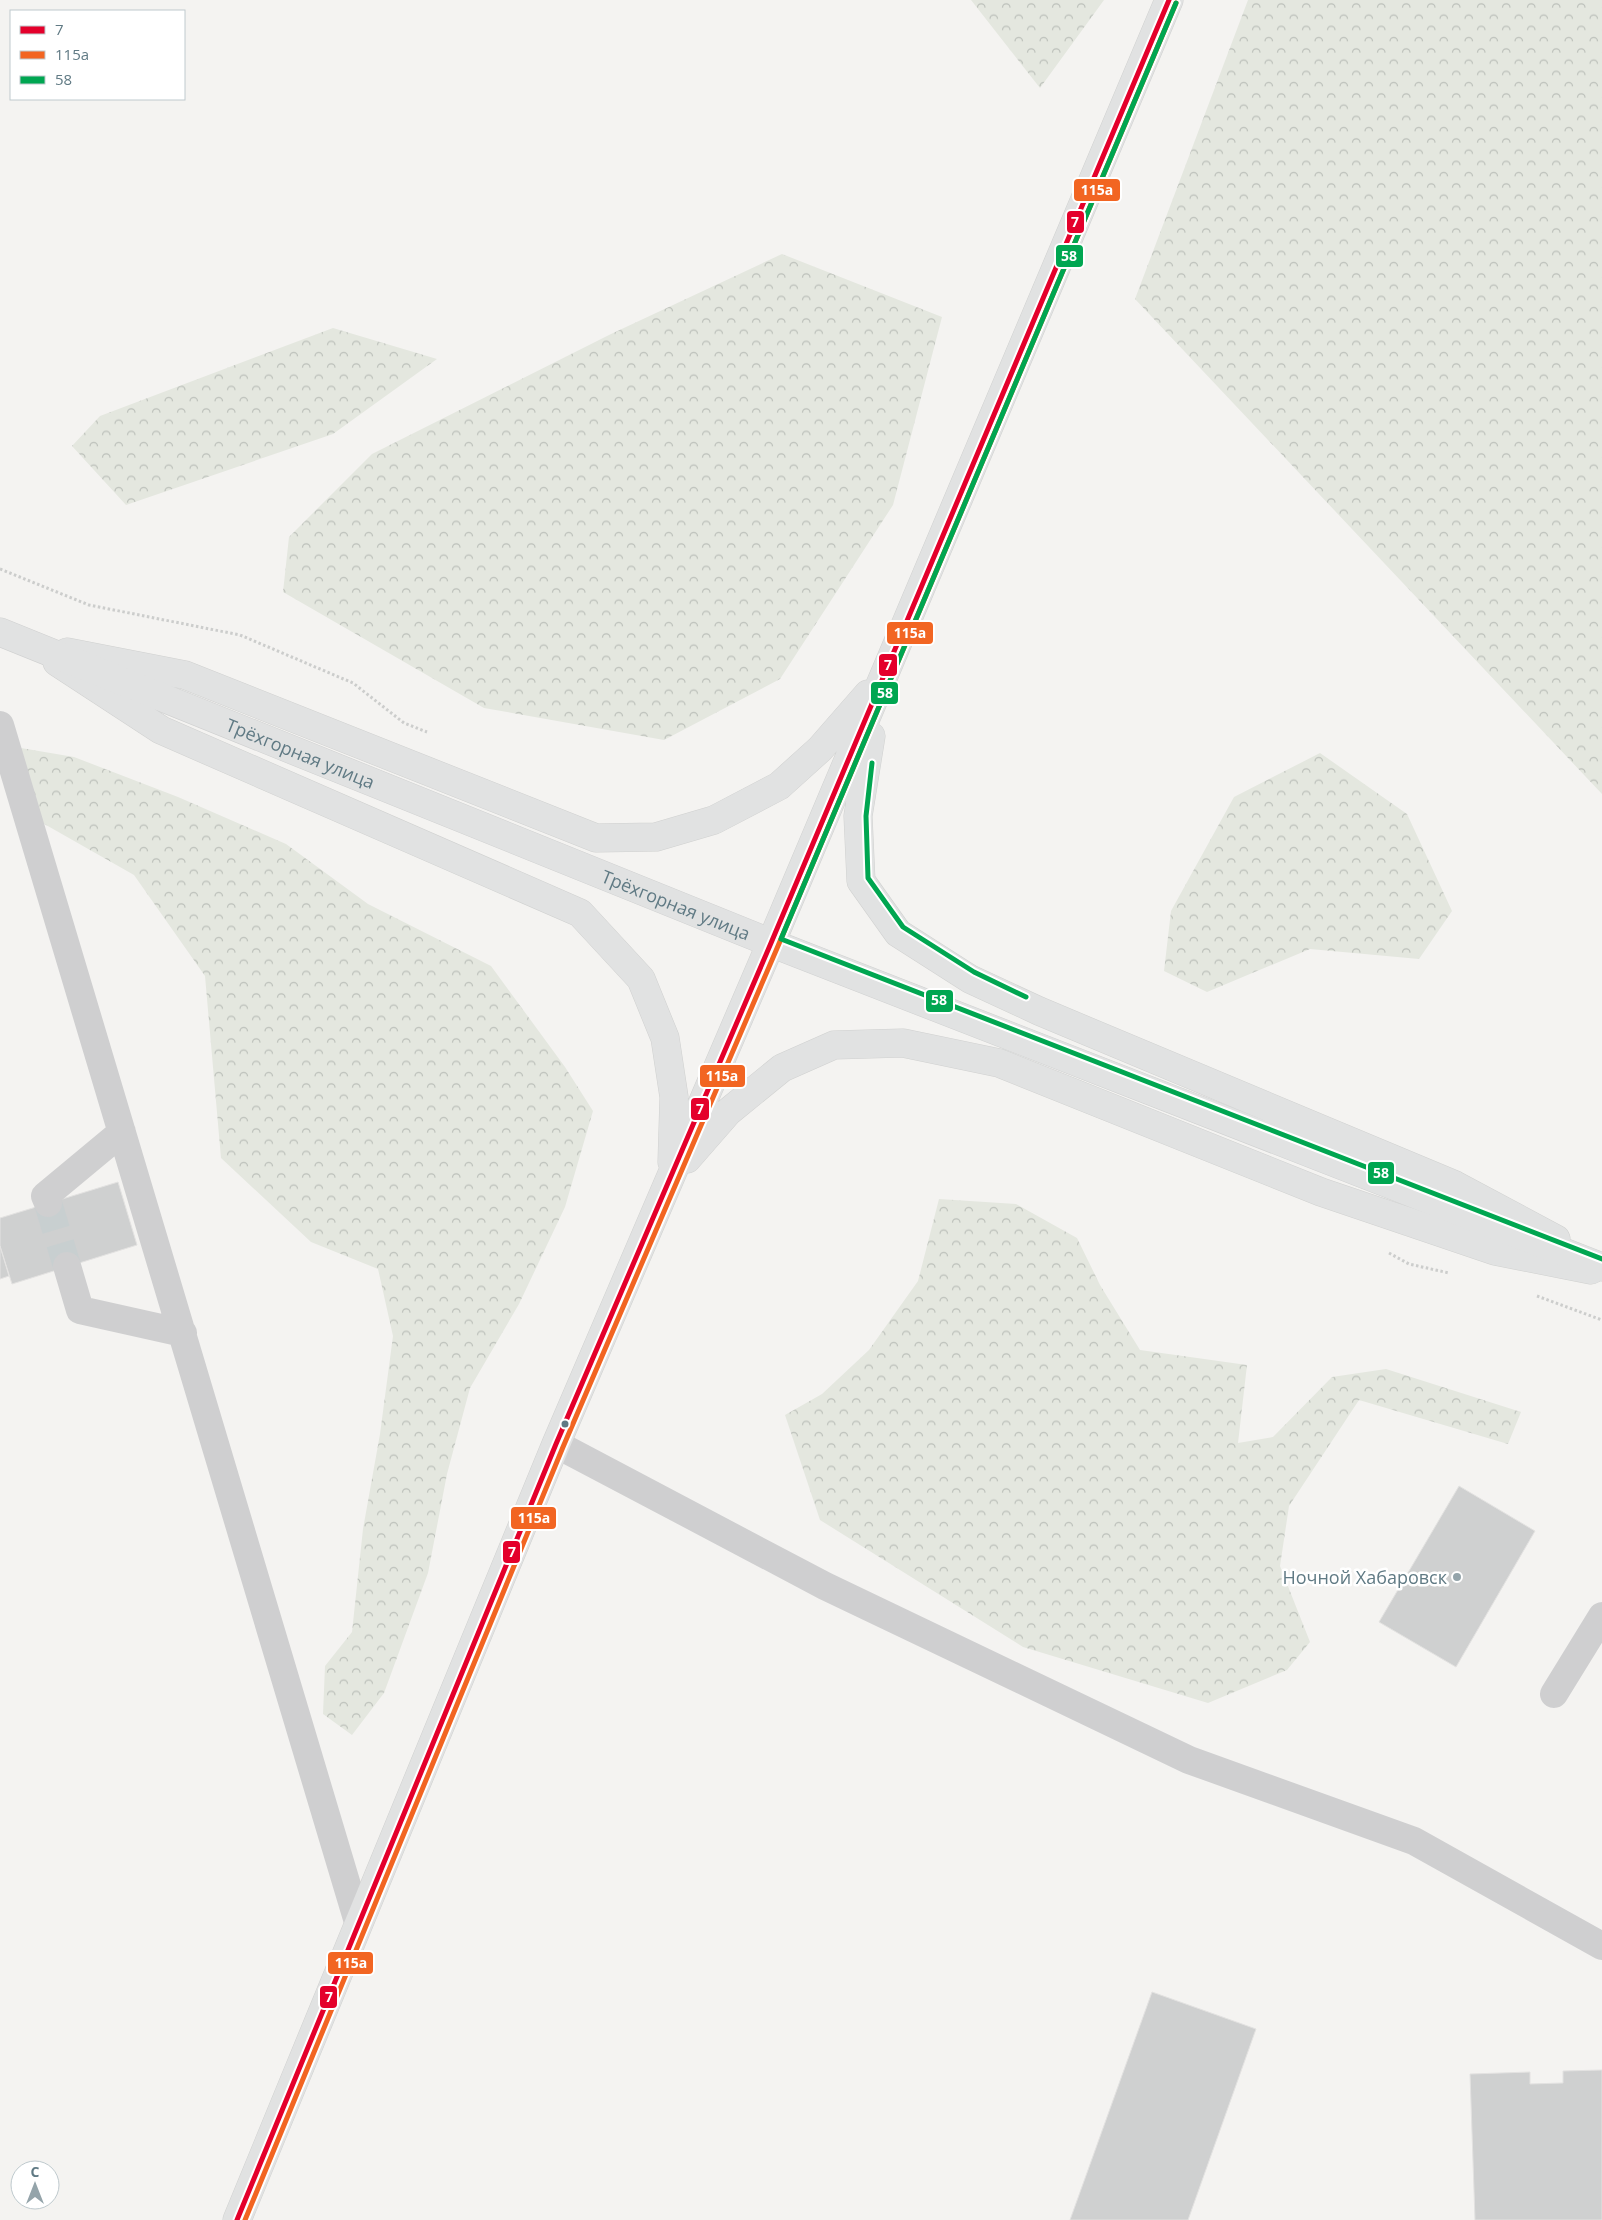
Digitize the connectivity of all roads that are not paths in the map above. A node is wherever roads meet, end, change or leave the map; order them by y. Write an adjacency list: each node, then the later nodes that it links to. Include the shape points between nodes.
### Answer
1 (1169, 0): 4 (main road)
2 (0, 632): 3 (main road)
3 (30, 644): 4 (main road, via 185,675 596,838 665,835 714,820 779,786 820,750); 6 (main road, Трёхгорная улица); 8 (main road, via 161,730 580,913 641,979 665,1038 674,1097)
4 (885, 674): 6 (main road); 10 (main road, via 865,762 858,825 861,881 898,933 970,979 1455,1185)
5 (0, 725): 7 (lane)
6 (771, 943): 8 (main road); 10 (main road, Трёхгорная улица)
7 (122, 1132): 9 (lane, via 45,1196); 13 (lane)
8 (671, 1177): 12 (main road, via 728,1112 782,1068 834,1045 902,1043 999,1063 1321,1192 1495,1252); 14 (main road)
9 (48, 1203)
10 (1602, 1265)
11 (67, 1266): 13 (lane, via 80,1310)
12 (1602, 1272)
13 (183, 1333): 17 (lane)
14 (556, 1444): 17 (main road); 18 (lane, via 825,1586 1189,1760 1414,1841)
15 (1602, 1616): 16 (lane)
16 (1554, 1694)
17 (358, 1922): 19 (main road)
18 (1602, 1946)
19 (237, 2220)

